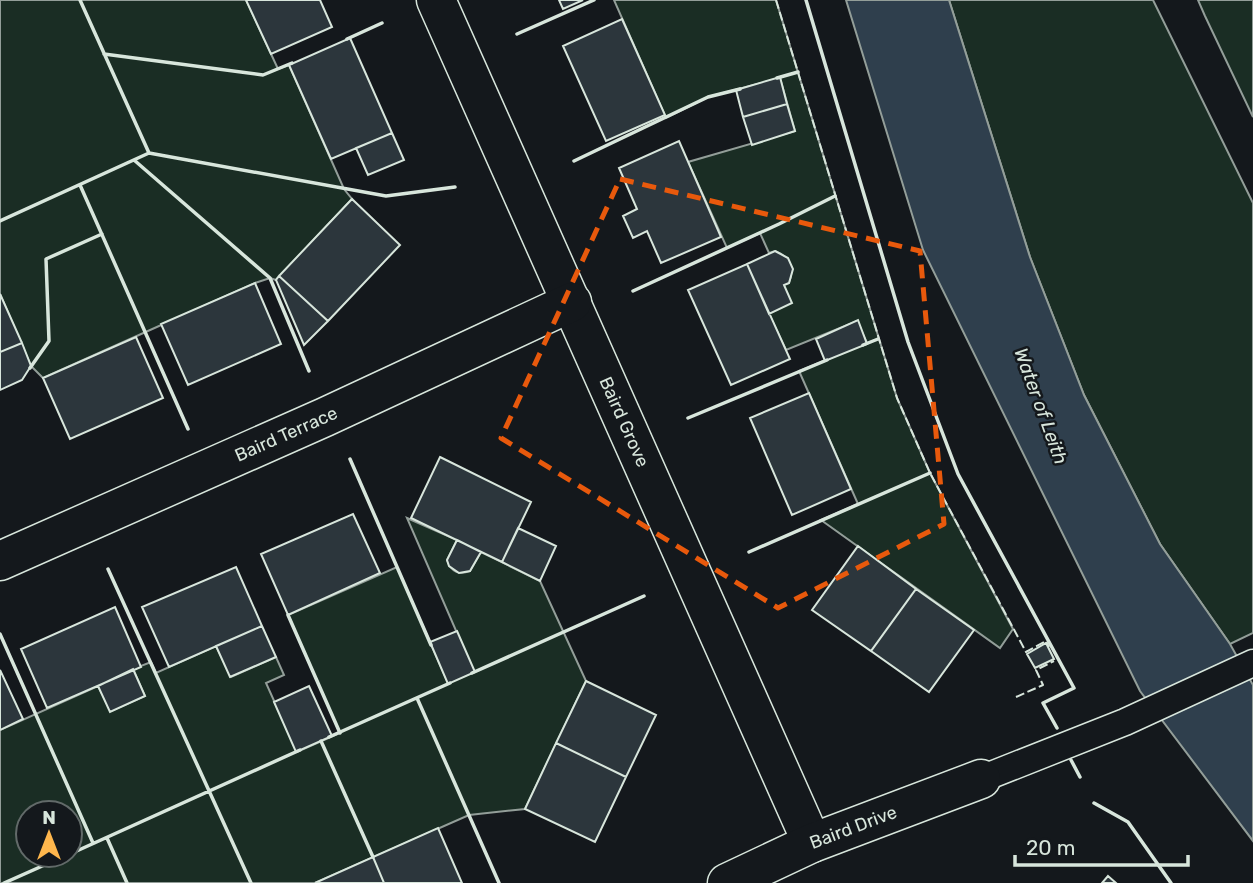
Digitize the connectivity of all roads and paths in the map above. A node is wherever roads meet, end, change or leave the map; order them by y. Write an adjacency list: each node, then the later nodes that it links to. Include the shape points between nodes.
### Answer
1 (436, 0): 2 (street, Baird Grove)
2 (572, 302): 3 (street, Baird Terrace); 6 (street, Baird Grove)
3 (0, 561)
4 (1253, 663): 5 (lane, via 1125,722)
5 (981, 779): 6 (street, Baird Drive)
6 (813, 843): 7 (street, Baird Drive)
7 (727, 883)

